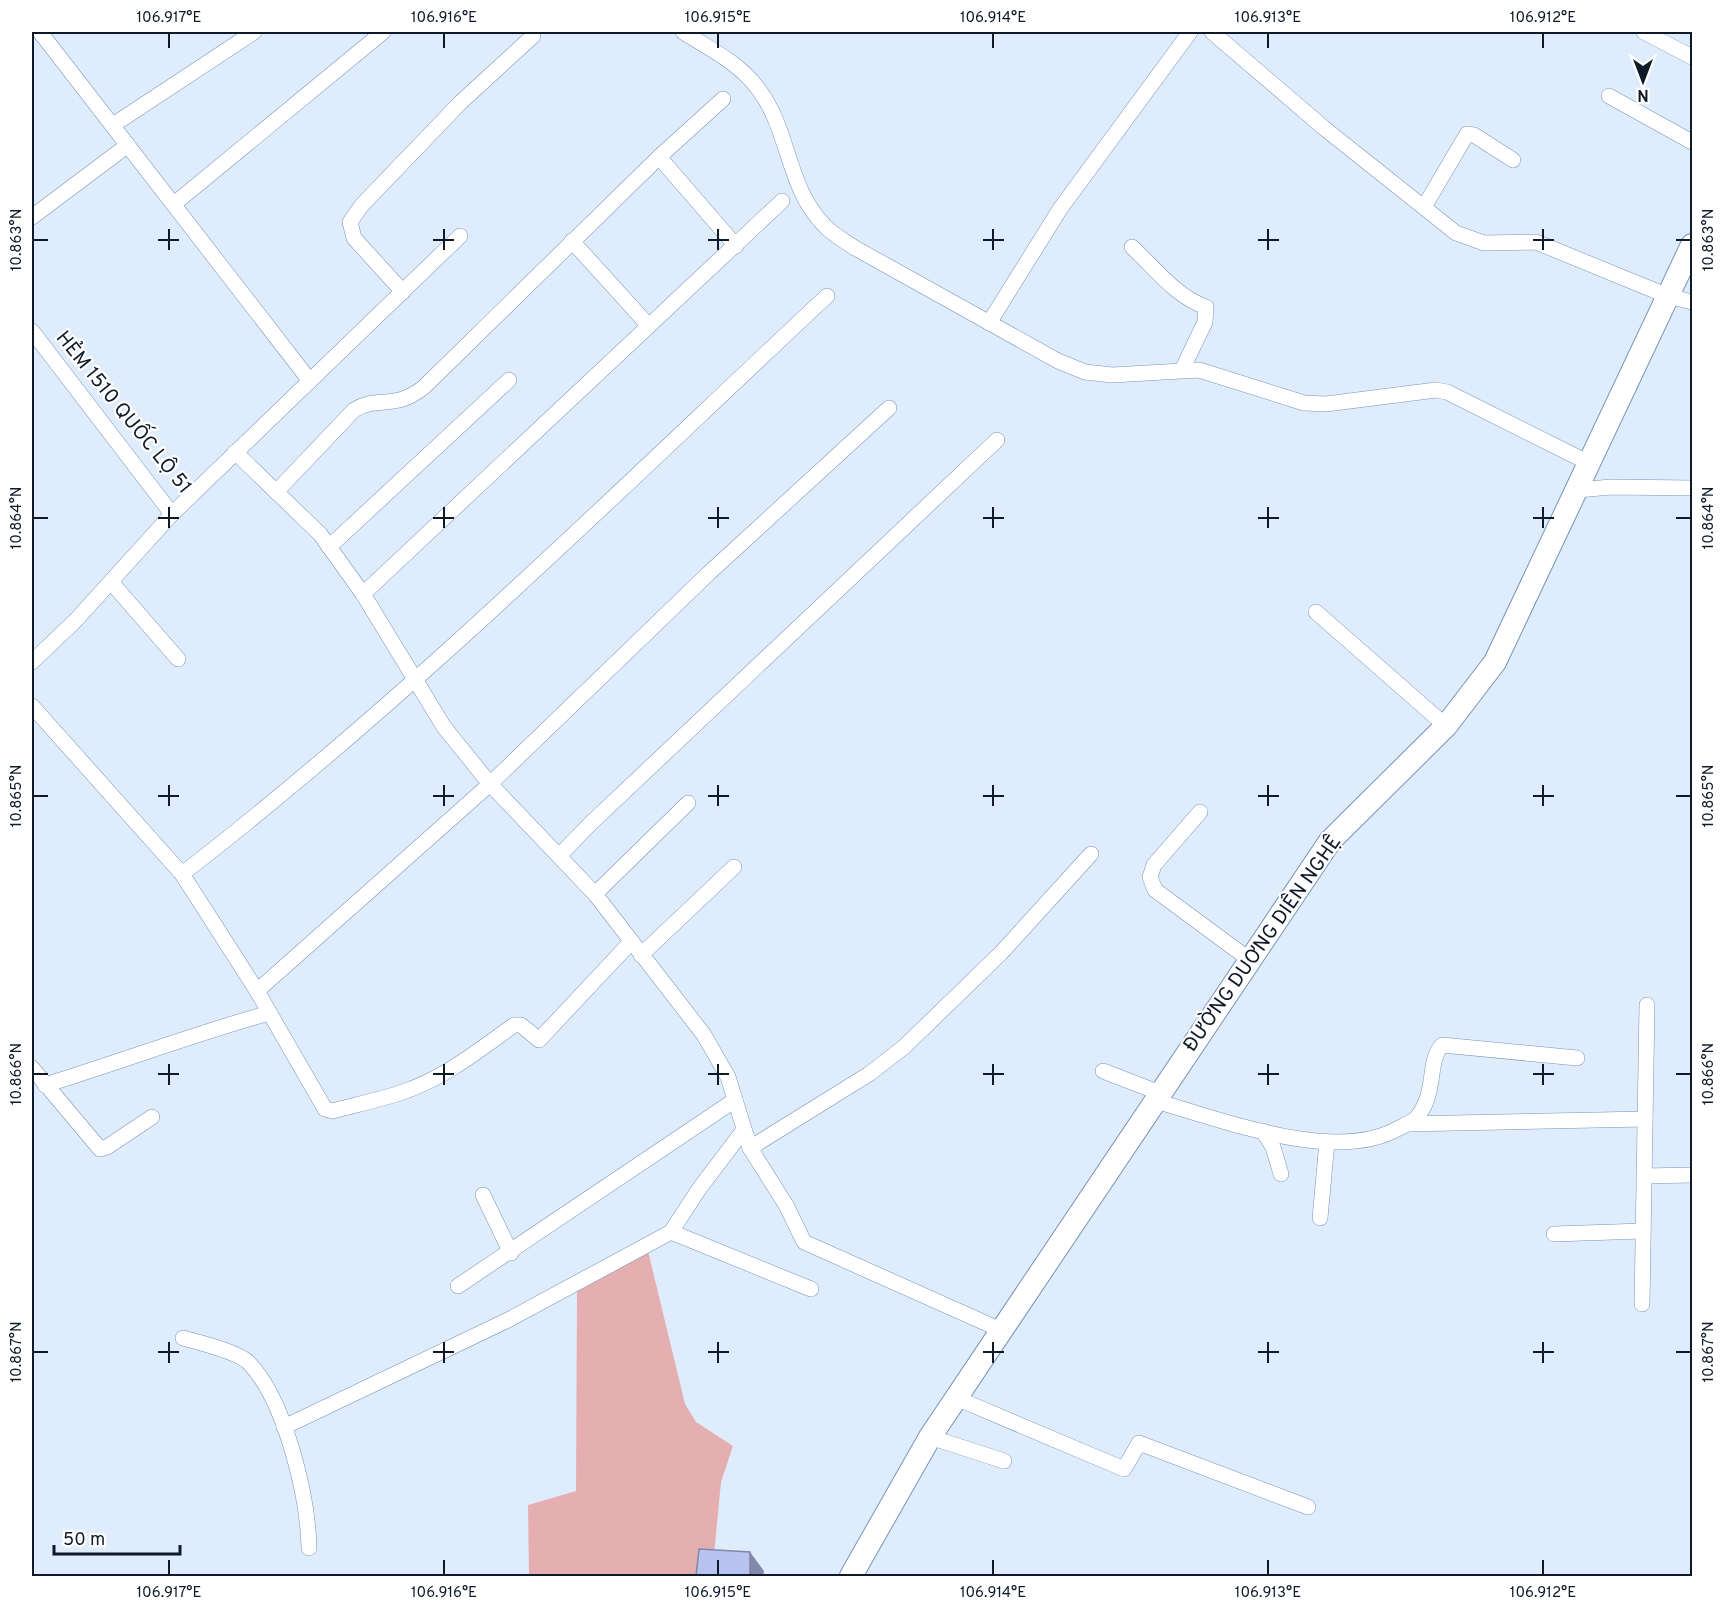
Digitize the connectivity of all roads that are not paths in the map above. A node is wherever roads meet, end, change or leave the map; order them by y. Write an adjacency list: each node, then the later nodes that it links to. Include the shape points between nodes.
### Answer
1 (40, 32): 12 (street)
2 (254, 32): 12 (street)
3 (383, 32): 18 (street)
4 (683, 32): 30 (street, via 738,66 760,90 779,129 799,189 825,227 855,248)
5 (1190, 32): 30 (street, via 1060,208)
6 (1214, 32): 19 (street, via 1324,128)
7 (1644, 32): 9 (street)
8 (533, 36): 26 (street, via 461,102 350,222 354,238)
9 (1692, 57)
10 (1609, 96): 13 (street)
11 (723, 99): 15 (street)
12 (112, 125): 14 (street)
13 (1692, 142)
14 (128, 145): 18 (street); 20 (street)
15 (658, 157): 22 (street); 24 (street)
16 (1514, 160): 19 (street, via 1467,134)
17 (783, 201): 24 (street)
18 (174, 204): 35 (street)
19 (1424, 207): 28 (street, via 1456,233 1484,243 1536,242)
20 (32, 217)
21 (460, 236): 26 (street, HẺM 1510 QUỐC LỘ 51)
22 (572, 241): 31 (street); 42 (street, via 424,387 400,402 354,410)
23 (1692, 245): 28 (street, ĐƯỜNG DUƠNG DIÊN NGHỆ)
24 (736, 246): 31 (street)
25 (1132, 248): 33 (street, via 1177,292 1206,307 1205,322)
26 (403, 292): 35 (street, HẺM 1510 QUỐC LỘ 51)
27 (827, 296): 50 (street)
28 (1668, 296): 29 (street); 39 (street, ĐƯỜNG DUƠNG DIÊN NGHỆ)
29 (1692, 302)
30 (989, 322): 33 (street, via 1058,362 1085,372 1112,375)
31 (650, 326): 46 (street)
32 (32, 331): 43 (street, HẺM 1510 QUỐC LỘ 51)
33 (1182, 370): 39 (street, via 1199,370 1304,403 1448,392)
34 (509, 380): 44 (street)
35 (310, 381): 38 (street, HẺM 1510 QUỐC LỘ 51)
36 (890, 408): 53 (street, via 709,573)
37 (997, 440): 57 (street)
38 (236, 452): 42 (street); 43 (street, HẺM 1510 QUỐC LỘ 51)
39 (1589, 463): 41 (street, ĐƯỜNG DUƠNG DIÊN NGHỆ)
40 (1692, 488): 41 (street)
41 (1578, 490): 52 (street, ĐƯỜNG DUƠNG DIÊN NGHỆ, via 1495,662)
42 (276, 492): 44 (street)
43 (172, 514): 45 (street)
44 (329, 547): 46 (street)
45 (111, 582): 48 (street); 49 (street)
46 (363, 594): 50 (street)
47 (1316, 612): 52 (street)
48 (178, 659)
49 (32, 662)
50 (415, 681): 53 (street, via 444,727); 59 (street, via 275,802)
51 (32, 706): 59 (street)
52 (1446, 726): 63 (street, ĐƯỜNG DUƠNG DIÊN NGHỆ, via 1330,841)
53 (490, 784): 57 (street); 64 (street)
54 (688, 803): 60 (street)
55 (1200, 812): 63 (street, via 1154,865 1150,877 1155,890)
56 (1091, 854): 79 (street, via 1001,953 904,1047)
57 (559, 856): 60 (street)
58 (734, 867): 62 (street)
59 (182, 874): 64 (street)
60 (595, 894): 61 (street)
61 (631, 942): 62 (street); 66 (street, via 539,1040 521,1025 514,1025 427,1082 333,1111 325,1109)
62 (641, 955): 72 (street, via 715,1051)
63 (1250, 960): 71 (street, ĐƯỜNG DUƠNG DIÊN NGHỆ)
64 (257, 991): 66 (street)
65 (1647, 1005): 74 (street)
66 (269, 1013): 70 (street)
67 (1577, 1058): 75 (street, via 1442,1045 1435,1058 1430,1095 1417,1118)
68 (32, 1068): 70 (street)
69 (1103, 1071): 71 (street)
70 (45, 1085): 73 (street, via 100,1149)
71 (1158, 1097): 77 (street); 92 (street, ĐƯỜNG DUƠNG DIÊN NGHỆ)
72 (735, 1100): 76 (street); 88 (street)
73 (152, 1117)
74 (1645, 1119): 75 (street); 82 (street)
75 (1406, 1124): 78 (street, via 1391,1133)
76 (743, 1131): 79 (street); 86 (street)
77 (1263, 1131): 78 (street); 80 (street, via 1273,1147)
78 (1327, 1142): 84 (street)
79 (750, 1148): 92 (street, via 804,1242)
80 (1281, 1174)
81 (1692, 1175): 82 (street)
82 (1644, 1176): 85 (street)
83 (483, 1195): 88 (street)
84 (1320, 1218)
85 (1643, 1231): 87 (street); 91 (street)
86 (671, 1232): 90 (street); 95 (street, via 508,1320)
87 (1554, 1234)
88 (511, 1253): 89 (street)
89 (458, 1286)
90 (811, 1289)
91 (1642, 1304)
92 (1001, 1330): 94 (street, ĐƯỜNG DUƠNG DIÊN NGHỆ)
93 (183, 1338): 95 (street, via 247,1361 267,1388)
94 (956, 1398): 96 (street, ĐƯỜNG DUƠNG DIÊN NGHỆ); 98 (street, via 1125,1469 1139,1443)
95 (284, 1427): 99 (street, via 306,1504)
96 (930, 1437): 97 (street); 100 (street, ĐƯỜNG DUƠNG DIÊN NGHỆ)
97 (1004, 1461)
98 (1308, 1507)
99 (309, 1548)
100 (851, 1576)

